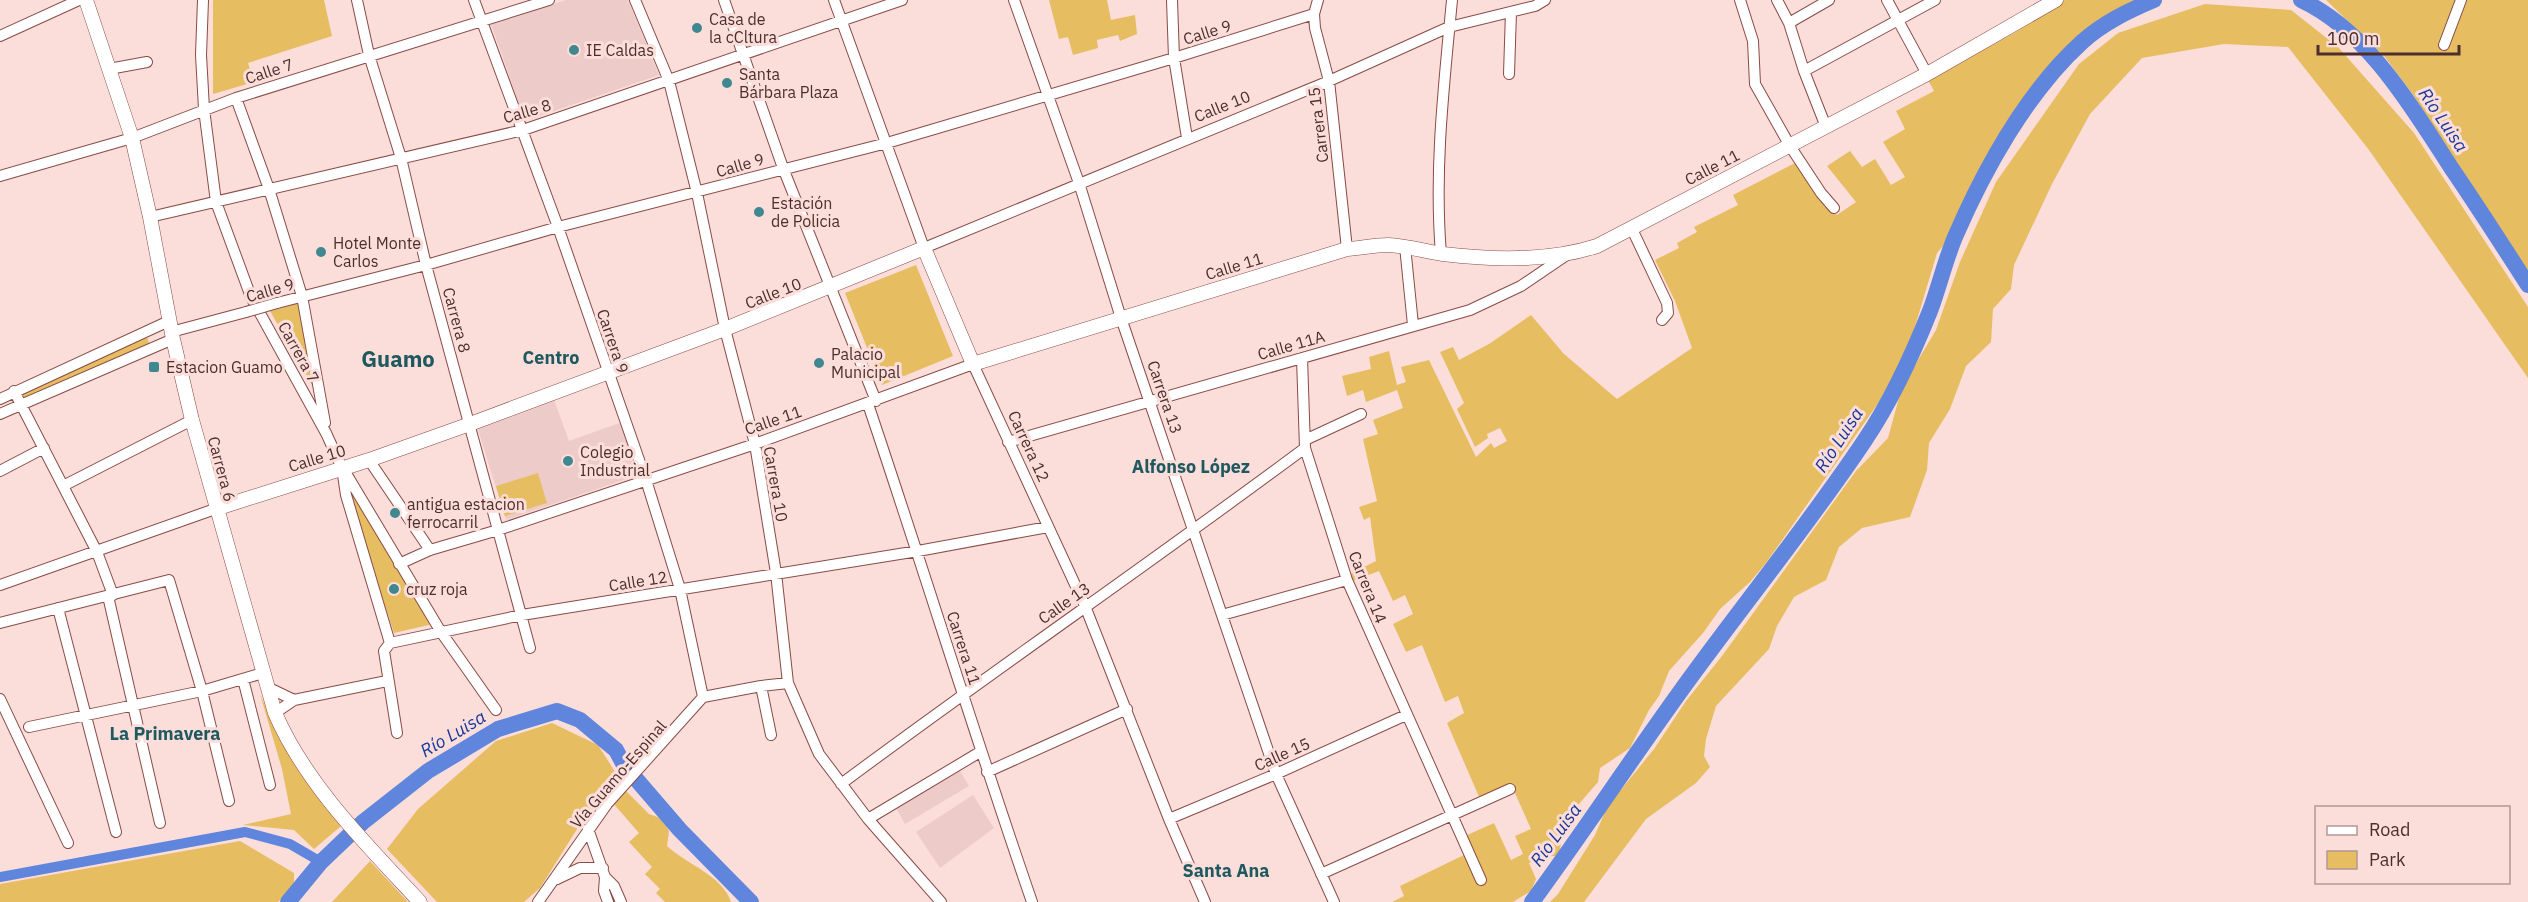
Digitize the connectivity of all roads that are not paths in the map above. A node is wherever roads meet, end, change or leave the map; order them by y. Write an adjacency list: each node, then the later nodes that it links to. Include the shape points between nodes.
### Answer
1 (79, 0): 30 (street)
2 (86, 0): 36 (main road, Carrera 6)
3 (203, 0): 44 (street, Carrera 7)
4 (357, 0): 33 (street, Carrera 8)
5 (474, 0): 26 (street, Carrera 9)
6 (549, 0): 26 (street, Calle 7)
7 (635, 0): 40 (street, Carrera 10)
8 (724, 0): 32 (street, Carrera 11)
9 (834, 0): 27 (street, Carrera 12)
10 (902, 0): 27 (street, Calle 8)
11 (1014, 0): 42 (street, Carrera 13)
12 (1172, 0): 34 (street)
13 (1318, 0): 24 (street, Carrera 15)
14 (1452, 0): 29 (street)
15 (1545, 0): 23 (street, Calle 10)
16 (1740, 0): 50 (street, via 1754,41 1755,84)
17 (1777, 0): 28 (street)
18 (1829, 0): 28 (street)
19 (1887, 0): 25 (street)
20 (1935, 0): 25 (street)
21 (2056, 0): 39 (main road, Calle 11)
22 (2461, 0): 31 (street)
23 (1511, 12): 29 (street, Calle 10); 38 (street)
24 (1314, 14): 34 (street, Calle 9); 41 (street, Carrera 15)
25 (1898, 20): 37 (street); 39 (street)
26 (482, 21): 33 (street, Calle 7); 46 (street, Carrera 9)
27 (842, 22): 32 (street, Calle 8); 49 (street, Carrera 12)
28 (1789, 23): 37 (street)
29 (1449, 27): 41 (street, Calle 10); 66 (street, via 1437,210)
30 (0, 36)
31 (2444, 45)
32 (744, 53): 40 (street, Calle 8); 52 (street, Carrera 11)
33 (369, 55): 43 (street, Calle 7); 51 (street, Carrera 8)
34 (1174, 58): 42 (street, Calle 9); 48 (street)
35 (147, 62): 36 (street)
36 (109, 69): 47 (main road, Carrera 6)
37 (1804, 71): 45 (street)
38 (1509, 74)
39 (1927, 74): 45 (main road, Calle 11)
40 (669, 81): 46 (street, Calle 8); 56 (street, Carrera 10)
41 (1329, 81): 48 (street, Calle 10); 64 (street, Carrera 15)
42 (1047, 95): 49 (street, Calle 9); 54 (street, Carrera 13)
43 (236, 98): 44 (street, Calle 7); 55 (street)
44 (204, 109): 47 (street, Calle 7); 57 (street, Carrera 7)
45 (1826, 127): 50 (main road, Calle 11)
46 (522, 130): 51 (street, Calle 8); 60 (street, Carrera 9)
47 (132, 138): 53 (street, Calle 7); 59 (main road, Carrera 6)
48 (1187, 138): 54 (street, Calle 10)
49 (887, 143): 52 (street, Calle 9); 63 (street, Carrera 12)
50 (1790, 146): 58 (street); 61 (main road, Calle 11)
51 (401, 158): 55 (street, Calle 8); 67 (street, Carrera 8)
52 (783, 168): 56 (street, Calle 9); 68 (street, Carrera 11)
53 (0, 176)
54 (1079, 183): 63 (street, Calle 10); 70 (street, Carrera 13)
55 (269, 189): 57 (street, Calle 8); 69 (street)
56 (697, 193): 60 (street, Calle 9); 73 (street, Carrera 10)
57 (216, 202): 59 (street, Calle 8); 87 (street, Carrera 7, via 251,297)
58 (1834, 208)
59 (150, 217): 74 (main road, Carrera 6)
60 (558, 227): 67 (street, Calle 9); 77 (street, Carrera 9)
61 (1631, 228): 65 (main road, Calle 11, via 1597,246); 71 (street, via 1667,303 1668,313)
62 (1405, 246): 64 (main road, Calle 11); 66 (main road, Calle 11); 72 (street)
63 (924, 248): 68 (main road, Calle 10); 76 (main road, Carrera 12)
64 (1347, 249): 70 (main road, Calle 11)
65 (1571, 253): 66 (main road, Calle 11, via 1517,259); 72 (street, Calle 11A, via 1495,299)
66 (1441, 254)
67 (426, 265): 69 (street, Calle 9); 86 (street, Carrera 8)
68 (830, 288): 73 (main road, Calle 10); 81 (street, Carrera 11, via 859,355)
69 (302, 296): 74 (street, Calle 9, bridge); 87 (street)
70 (1121, 318): 76 (main road, Calle 11); 80 (street, Carrera 13)
71 (1662, 320)
72 (1413, 325): 75 (street, Calle 11A)
73 (725, 329): 77 (main road, Calle 10); 89 (street, Carrera 10)
74 (171, 331): 78 (street, Calle 9); 82 (street, Calle 9); 85 (main road, Carrera 6)
75 (1302, 358): 80 (street, Calle 11A); 90 (street, Carrera 14)
76 (973, 364): 81 (street, Calle 11); 88 (street, Carrera 12)
77 (608, 372): 86 (main road, Calle 10); 95 (street, Carrera 9)
78 (14, 391): 79 (street, Calle 9); 82 (street)
79 (0, 399)
80 (1151, 400): 88 (street, Calle 11A); 100 (street, Carrera 13)
81 (872, 402): 89 (street, Calle 11); 103 (street, Carrera 11)
82 (21, 403): 83 (street, Calle 9); 91 (street)
83 (0, 414)
84 (1361, 414): 90 (street, Calle 13)
85 (192, 420): 96 (street); 97 (main road, Carrera 6)
86 (470, 424): 92 (main road, Calle 10); 99 (street, Carrera 8)
87 (326, 432): 93 (street, Carrera 7)
88 (1008, 442): 98 (street, Carrera 12)
89 (755, 444): 95 (street, Calle 11); 105 (street, Carrera 10)
90 (1305, 444): 100 (street, Calle 13); 106 (street, Carrera 14)
91 (44, 448): 94 (street); 96 (street)
92 (369, 460): 93 (main road, Calle 10); 101 (street)
93 (342, 468): 97 (main road, Calle 10); 104 (street); 116 (street, Carrera 7, via 346,495)
94 (0, 471)
95 (646, 480): 99 (street, Calle 11); 108 (street, Carrera 9)
96 (63, 486): 102 (street)
97 (215, 509): 102 (street, Calle 10); 119 (main road, Carrera 6)
98 (1048, 527): 103 (street, Calle 12); 110 (street, Carrera 12)
99 (498, 530): 101 (street, Calle 11); 112 (street, Carrera 8)
100 (1195, 530): 110 (street, Calle 13); 113 (street, Carrera 13)
101 (430, 550): 104 (street, Calle 11)
102 (96, 552): 107 (street, Calle 10); 109 (street)
103 (918, 552): 105 (street, Calle 12); 124 (street, Carrera 11)
104 (399, 564): 115 (street)
105 (776, 573): 108 (street, Calle 12); 121 (street, Carrera 10)
106 (1347, 580): 113 (street); 132 (street, Carrera 14)
107 (0, 585)
108 (680, 589): 112 (street, Calle 12); 125 (street, Carrera 9)
109 (110, 595): 111 (street); 123 (street, via 169,580); 128 (street)
110 (1086, 606): 124 (street, Calle 13); 129 (street, Carrera 12)
111 (58, 609): 114 (street); 133 (street)
112 (522, 615): 115 (street, Calle 12); 117 (street, Carrera 8)
113 (1222, 615): 140 (street, Carrera 13)
114 (0, 623)
115 (441, 632): 116 (street, Calle 12); 130 (street)
116 (390, 643): 120 (street, via 384,651)
117 (530, 648)
118 (243, 679): 119 (street); 123 (street); 142 (street)
119 (265, 680): 127 (street); 131 (main road, Carrera 6)
120 (387, 681): 127 (street); 136 (street)
121 (788, 683): 122 (street); 141 (street, Carrera 10, via 819,754)
122 (761, 686): 125 (street); 137 (street)
123 (202, 691): 128 (street); 144 (street)
124 (963, 693): 138 (street, Carrera 11); 141 (street, Calle 13)
125 (704, 697): 149 (street, Vía Guamo-Espinal)
126 (0, 699): 134 (street)
127 (294, 700): 131 (street)
128 (133, 705): 133 (street); 148 (street)
129 (1127, 709): 139 (street); 147 (street, Carrera 12)
130 (496, 710)
131 (275, 714): 156 (main road, Carrera 6, via 287,742 339,812)
132 (1406, 714): 140 (street, Calle 15); 145 (street, Carrera 14)
133 (86, 715): 135 (street); 150 (street)
134 (4, 716): 151 (street)
135 (29, 727)
136 (396, 733)
137 (771, 735)
138 (980, 752): 139 (street, Carrera 11); 146 (street)
139 (987, 772): 161 (street, Carrera 11)
140 (1276, 774): 147 (street, Calle 15); 153 (street, Carrera 13)
141 (841, 784): 146 (street, Carrera 10)
142 (270, 785)
143 (1510, 789): 145 (street)
144 (229, 801)
145 (1451, 815): 153 (street); 154 (street)
146 (868, 819): 160 (street, Carrera 10)
147 (1169, 819): 162 (street, Carrera 12)
148 (160, 823)
149 (588, 829): 152 (street); 155 (street, Vía Guamo-Espinal)
150 (116, 832)
151 (68, 843)
152 (604, 872): 155 (street, via 578,869); 158 (street); 159 (street)
153 (1321, 874): 163 (street, Carrera 13)
154 (1481, 880)
155 (552, 883): 157 (street, Vía Guamo-Espinal)
156 (420, 902)
157 (538, 902)
158 (608, 902)
159 (621, 902)
160 (941, 902)
161 (1032, 902)
162 (1205, 902)
163 (1334, 902)

